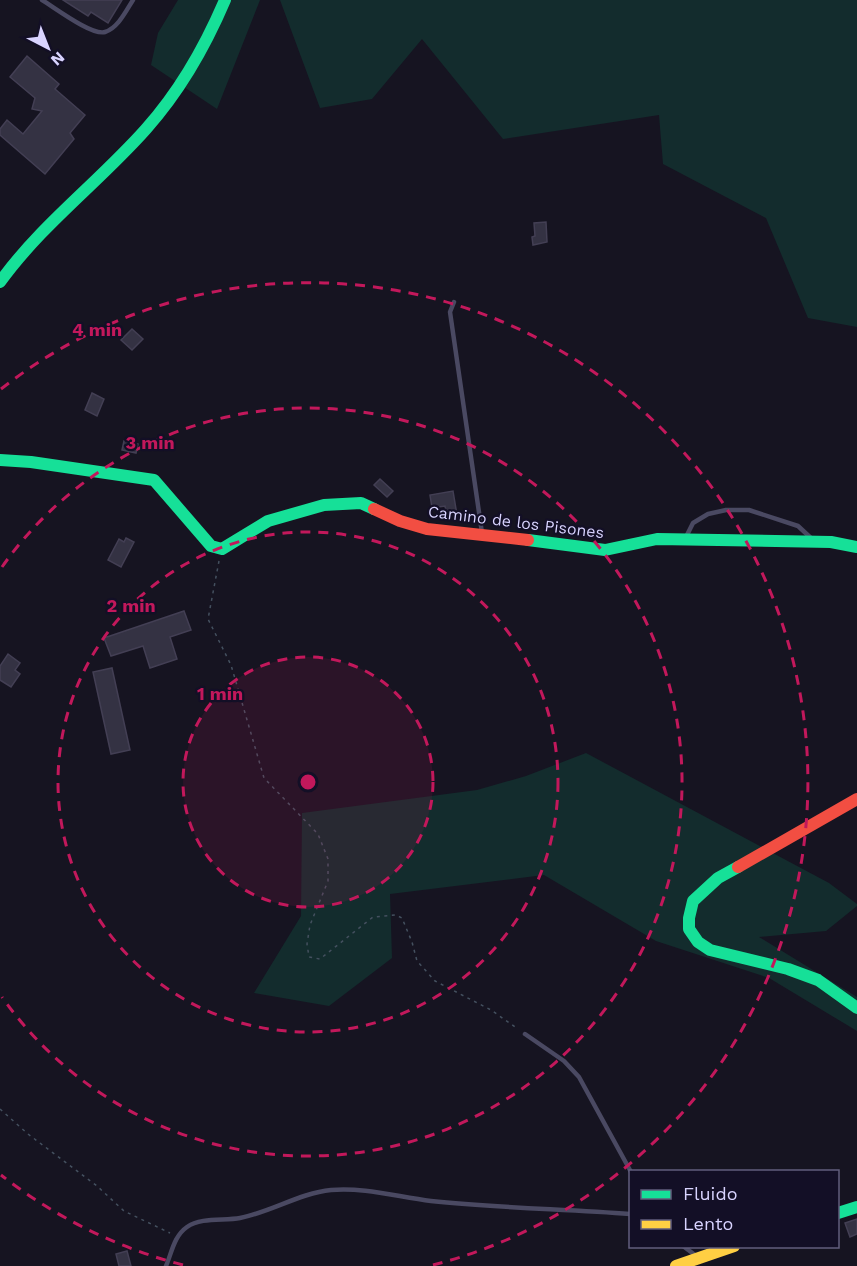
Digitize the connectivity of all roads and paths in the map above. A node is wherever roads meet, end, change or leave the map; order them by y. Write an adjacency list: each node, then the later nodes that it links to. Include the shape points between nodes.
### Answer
1 (42, 0): 2 (lane, via 99,32 111,29)
2 (132, 0)
3 (225, 0): 4 (main road, via 186,78 145,130 29,244)
4 (0, 282)
5 (454, 302): 7 (lane, via 450,312)
6 (0, 460): 11 (main road, via 154,480 211,546)
7 (482, 535): 8 (main road, Camino de los Pisones, via 605,550 657,539); 11 (main road, Camino de los Pisones, via 427,529 362,503 324,504 268,521)
8 (684, 540): 9 (main road, Camino de los Pisones); 9 (lane, via 693,523 708,514 749,510 798,526)
9 (817, 543): 10 (main road, Camino de los Pisones)
10 (857, 547)
11 (222, 549): 14 (path, via 208,619 231,665 264,778 318,834 328,858 328,881 310,925 309,957 320,958 373,917 396,915 402,918 417,961 435,981 491,1010)
12 (857, 799): 13 (main road, via 718,878 693,901 689,918 689,928 698,942 710,950 818,980)
13 (857, 1008)
14 (525, 1034): 16 (lane, via 564,1061 579,1077)
15 (0, 1109): 20 (path, via 124,1210)
16 (630, 1170)
17 (857, 1207): 18 (main road)
18 (839, 1212)
19 (629, 1214): 20 (lane, via 333,1190 241,1217 195,1223)
20 (176, 1237): 24 (lane)
21 (686, 1248): 23 (lane)
22 (728, 1248): 23 (main road)
23 (700, 1258): 25 (main road)
24 (166, 1266)
25 (676, 1266)

